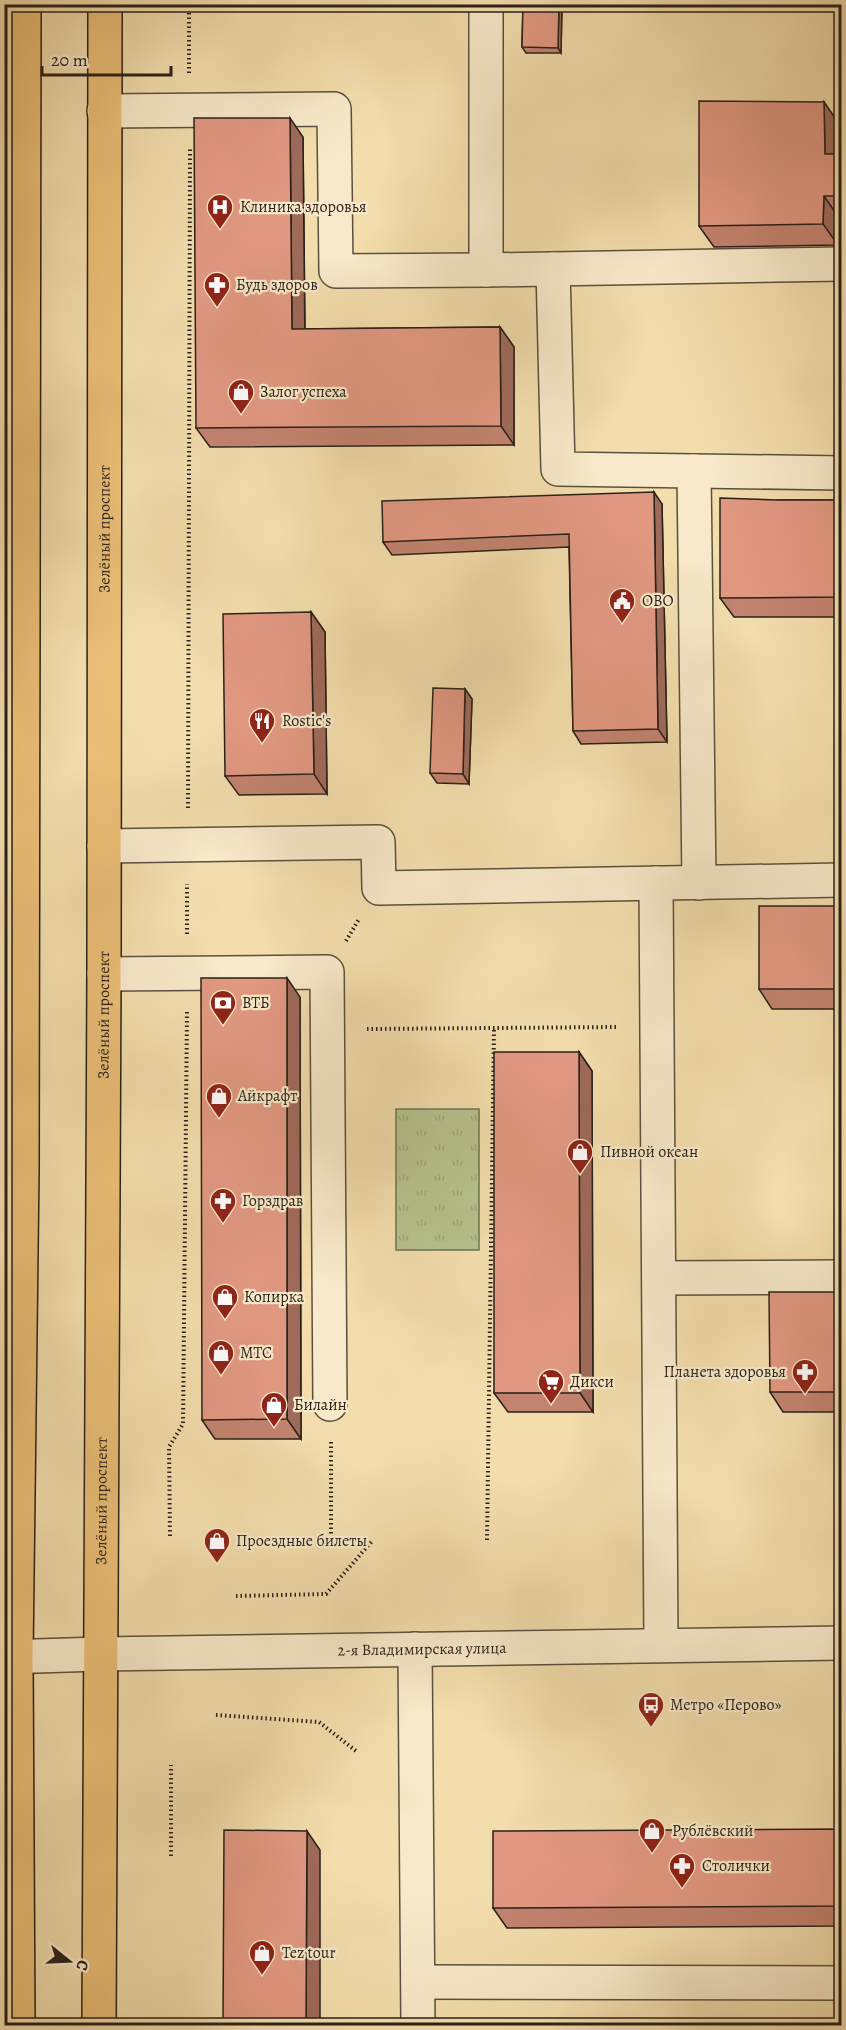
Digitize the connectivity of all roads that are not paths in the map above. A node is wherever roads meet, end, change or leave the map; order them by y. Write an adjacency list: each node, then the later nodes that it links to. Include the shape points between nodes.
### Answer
1 (24, 4): 15 (main road)
2 (105, 4): 4 (main road, Зелёный проспект)
3 (486, 4): 7 (street)
4 (104, 111): 7 (street, via 334,109 336,271); 10 (main road, Зелёный проспект)
5 (842, 264): 6 (street)
6 (553, 269): 7 (street); 8 (street, via 558,469)
7 (486, 270)
8 (693, 471): 9 (street); 12 (street)
9 (842, 473)
10 (104, 846): 13 (street, via 378,842 379,888); 14 (main road, Зелёный проспект)
11 (842, 880): 12 (street)
12 (699, 882): 13 (street)
13 (656, 883): 17 (street)
14 (104, 975): 18 (street, via 327,972); 22 (main road, Зелёный проспект)
15 (13, 1169): 23 (main road)
16 (842, 1276): 17 (street)
17 (659, 1278): 20 (street)
18 (330, 1404)
19 (842, 1643): 20 (street, 2-я Владимирская улица)
20 (661, 1645): 21 (street, 2-я Владимирская улица)
21 (415, 1649): 22 (street, 2-я Владимирская улица); 24 (street)
22 (100, 1654): 23 (street, 2-я Владимирская улица); 27 (main road, Зелёный проспект)
23 (10, 1657): 26 (main road)
24 (418, 1982): 25 (street); 28 (street)
25 (842, 1983)
26 (18, 2025)
27 (99, 2025)
28 (418, 2025)

